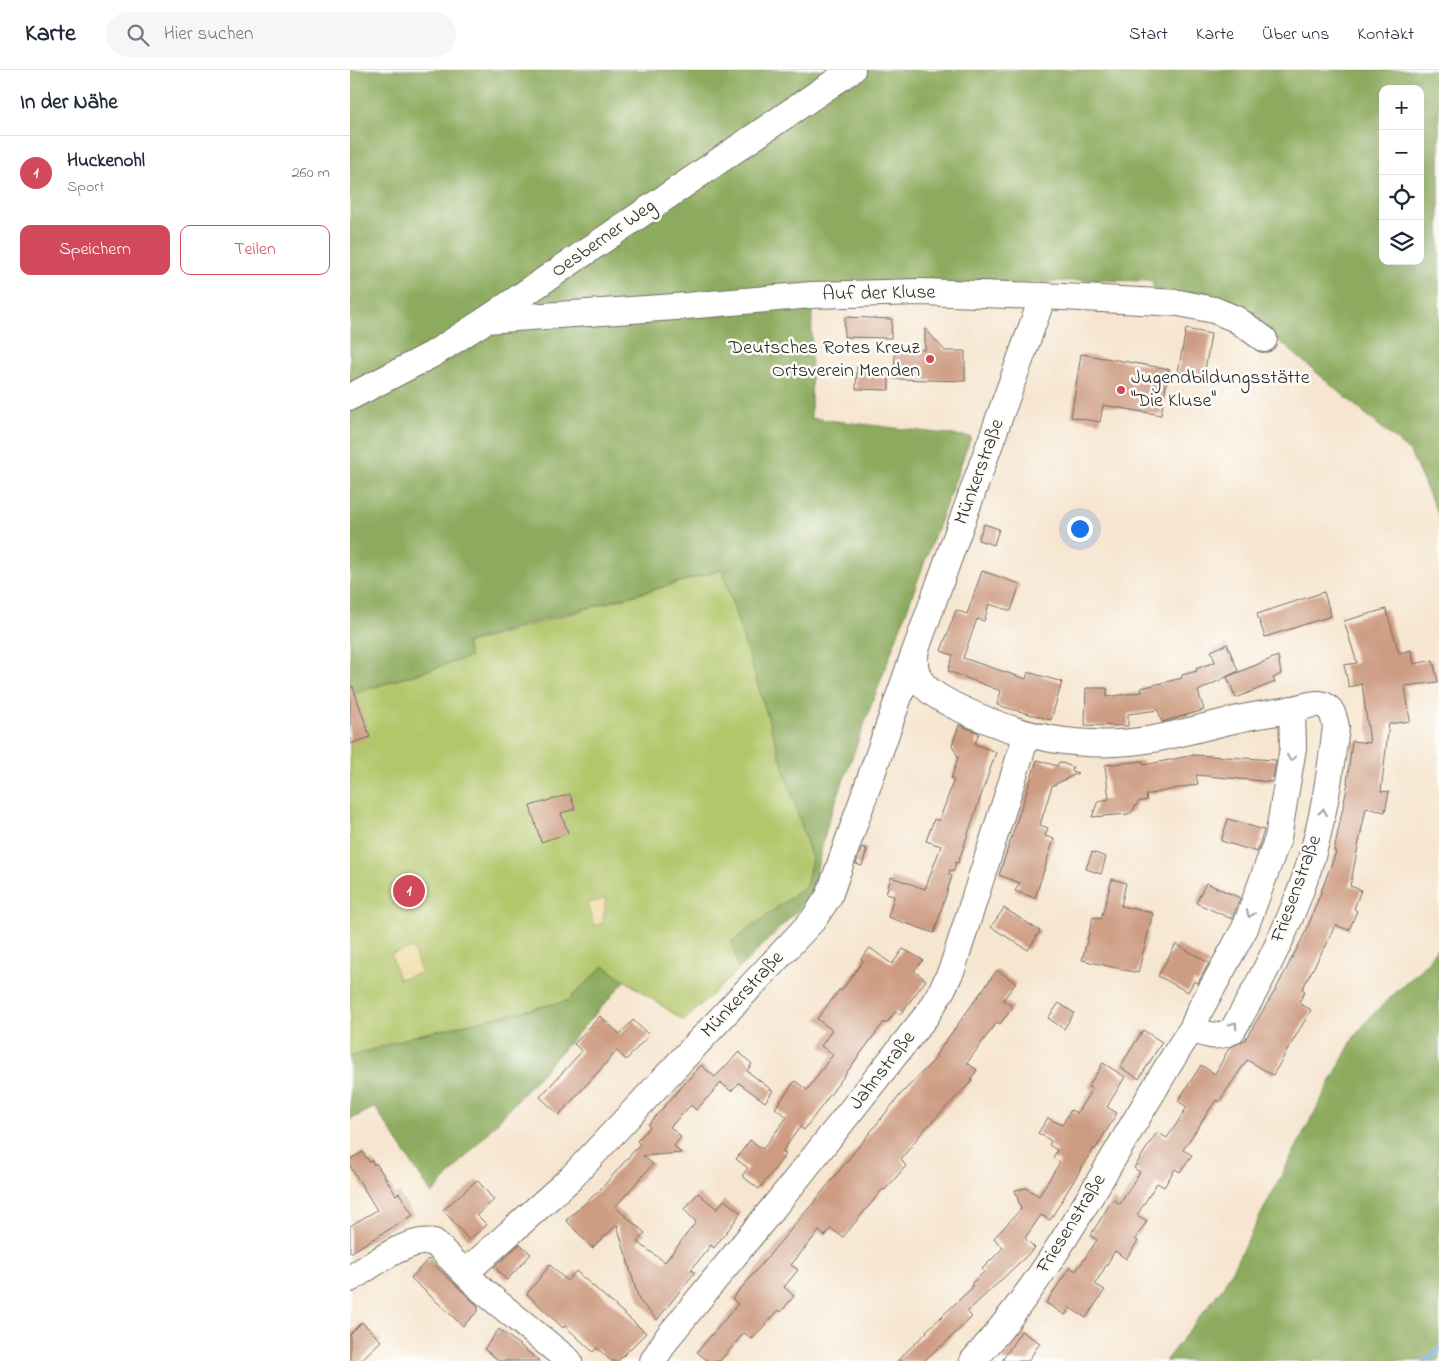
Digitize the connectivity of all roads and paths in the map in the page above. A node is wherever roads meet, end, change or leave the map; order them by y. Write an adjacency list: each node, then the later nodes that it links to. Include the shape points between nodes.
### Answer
1 (852, 70): 3 (street, Oesberner Weg)
2 (1043, 296): 3 (street, Auf der Kluse, via 920,292 812,295); 4 (street, Auf der Kluse, via 1179,303 1229,316); 6 (street, Münkerstraße)
3 (486, 320): 5 (street, Oesberner Weg, via 433,354)
4 (1264, 339)
5 (350, 397)
6 (915, 654): 8 (street, via 917,677 932,693 972,714); 10 (street, Münkerstraße, via 824,905 570,1178)
7 (1292, 709): 8 (street, via 1152,739 1117,743 1085,743); 9 (street, Friesenstraße, one-way to 9, via 1293,748 1278,838 1245,928); 9 (street, Friesenstraße, one-way to 7, via 1217,1036 1232,1031 1263,977 1308,870 1320,827 1336,727 1327,706 1318,703)
8 (1027, 734): 13 (street, Jahnstraße, via 952,969 942,990 926,1016 668,1337)
9 (1192, 1028): 14 (street, Friesenstraße, via 1038,1280)
10 (465, 1273): 11 (street, via 434,1242 419,1241); 12 (street)
11 (350, 1279)
12 (569, 1361)
13 (653, 1361)
14 (973, 1361)

